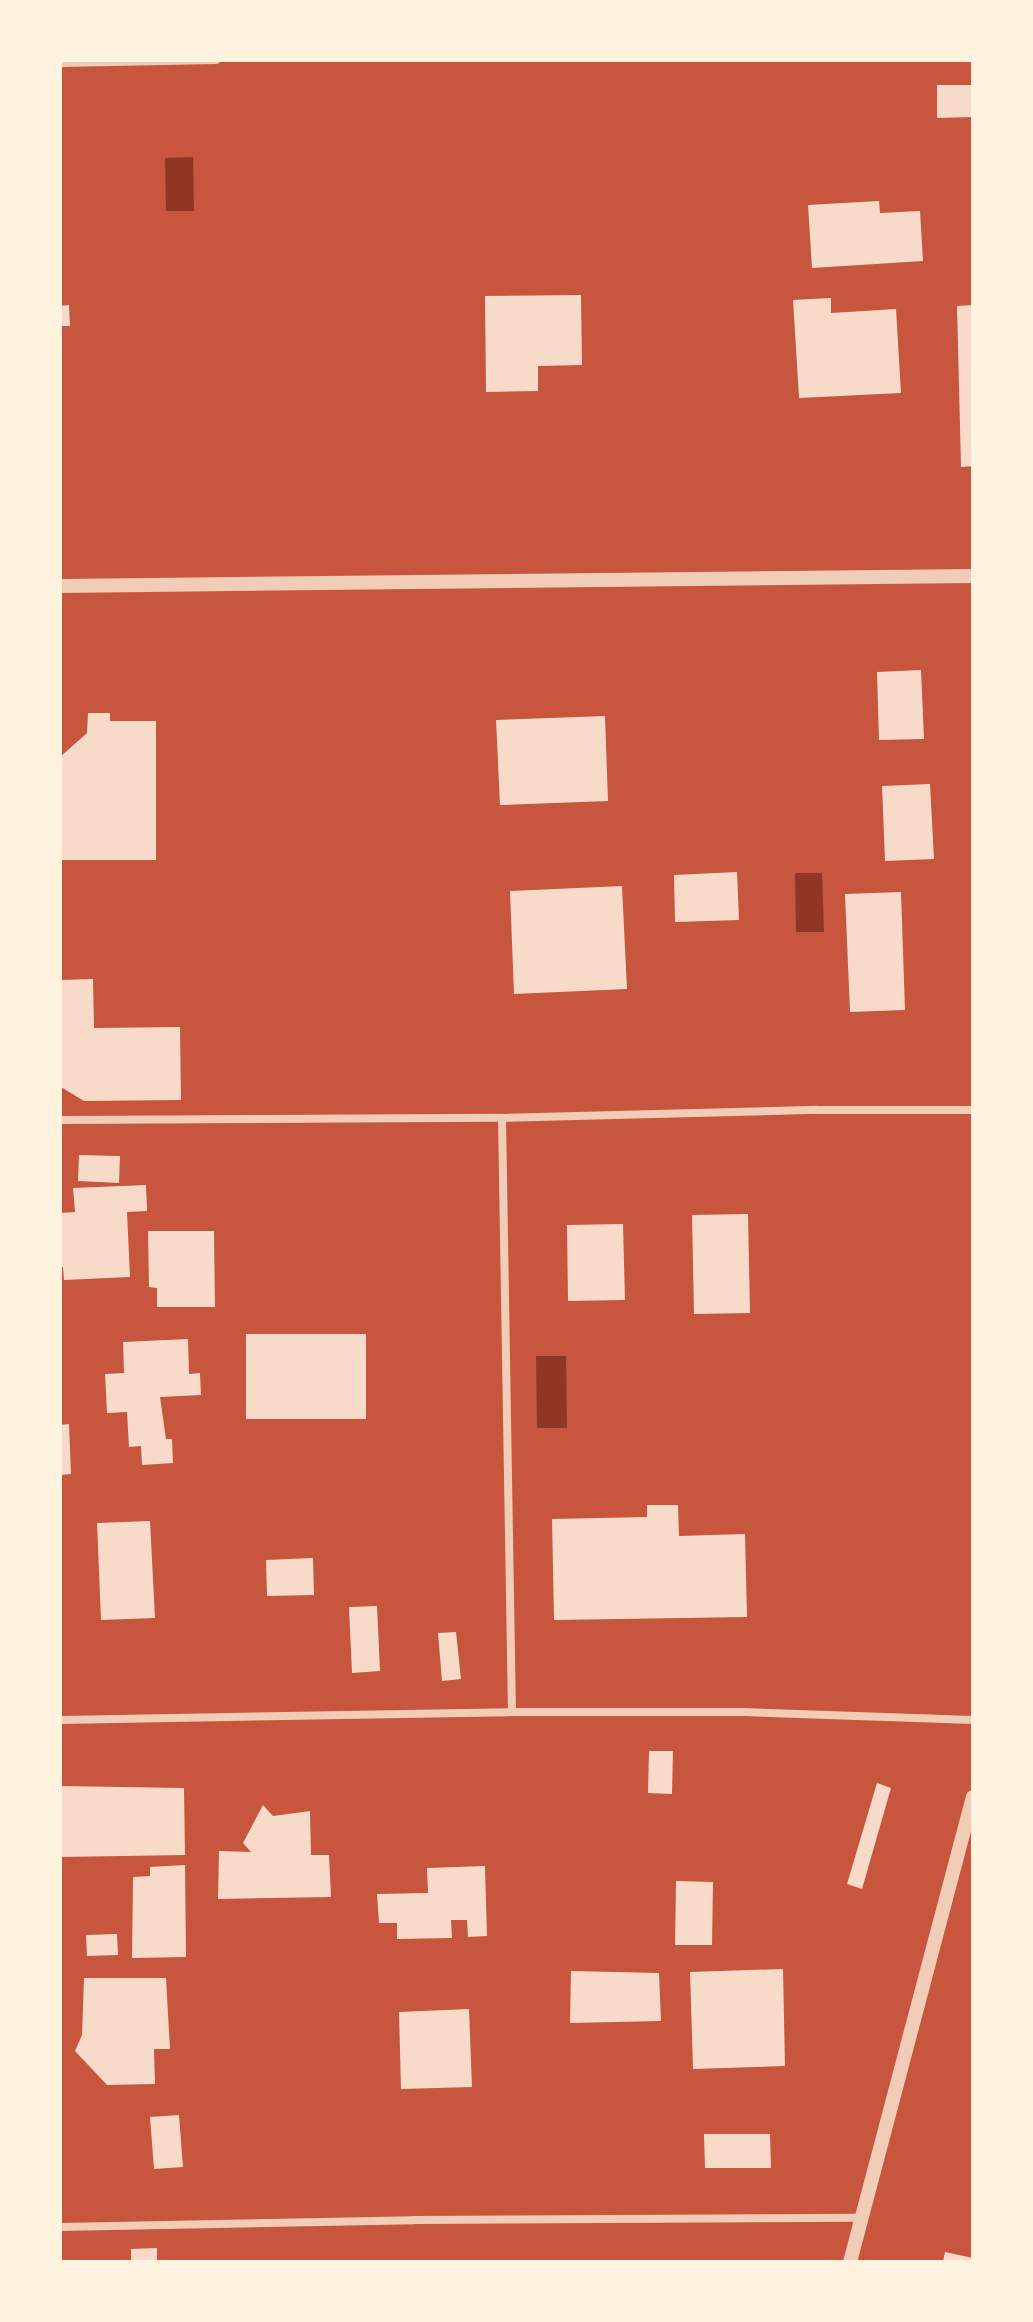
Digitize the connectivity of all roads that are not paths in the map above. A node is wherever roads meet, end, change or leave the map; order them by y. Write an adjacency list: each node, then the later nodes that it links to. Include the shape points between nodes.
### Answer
1 (216, 60): 2 (street)
2 (60, 63)
3 (973, 576): 4 (street)
4 (60, 586)
5 (973, 1110): 6 (street)
6 (502, 1118): 7 (street); 8 (street)
7 (60, 1120)
8 (512, 1712): 9 (street); 10 (street, via 744,1712)
9 (60, 1720)
10 (973, 1720)
11 (973, 1797): 12 (street)
12 (862, 2218): 13 (street); 14 (street)
13 (60, 2227)
14 (850, 2262)

